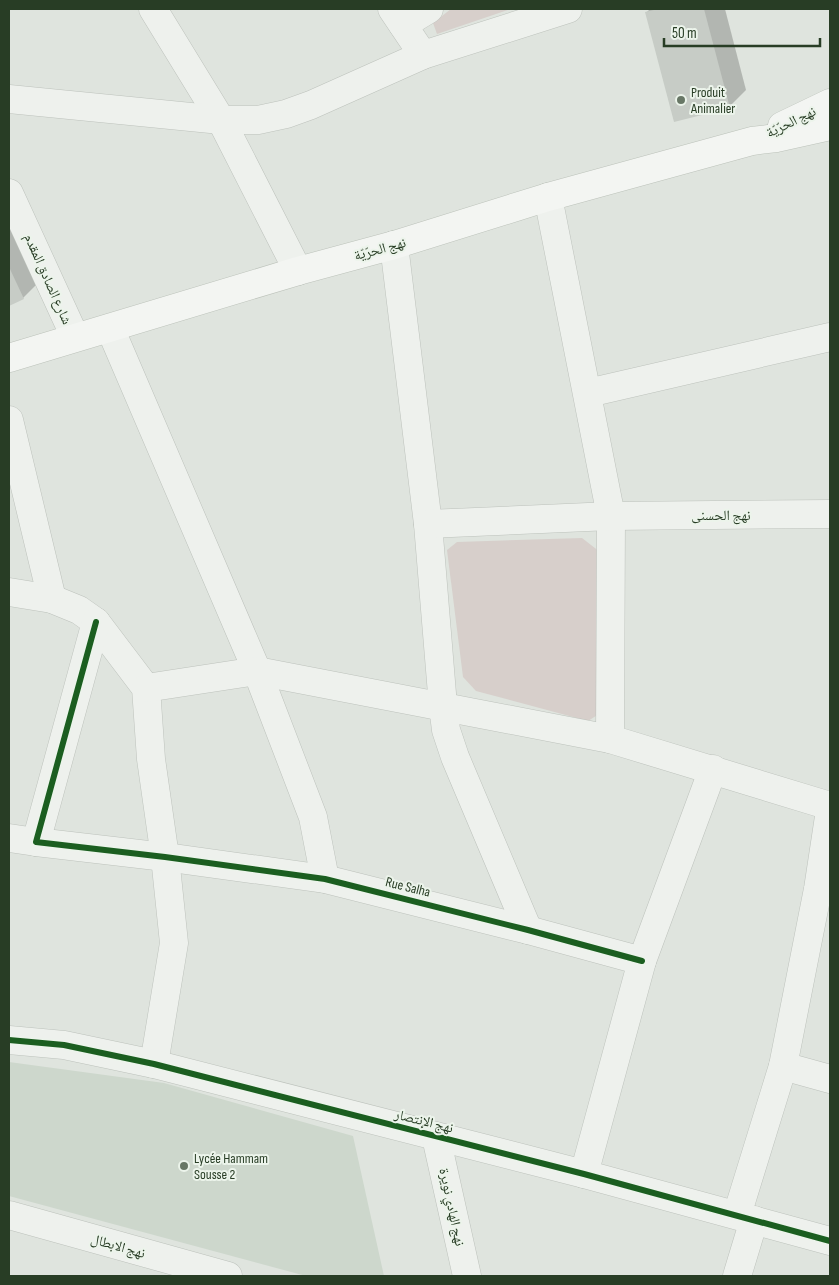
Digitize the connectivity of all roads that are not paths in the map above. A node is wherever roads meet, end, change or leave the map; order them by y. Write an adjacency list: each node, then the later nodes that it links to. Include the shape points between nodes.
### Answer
1 (153, 9): 8 (street)
2 (429, 9): 4 (street)
3 (568, 9): 5 (street)
4 (398, 17): 5 (street)
5 (423, 55): 8 (street, via 286,114 258,120)
6 (9, 99): 8 (street)
7 (830, 103): 10 (main road, نهج الحرّيّة)
8 (221, 120): 14 (street)
9 (830, 126): 10 (main road, نهج الحرّيّة)
10 (752, 141): 12 (main road, نهج الحرّيّة)
11 (9, 193): 16 (street, شارع الصادق المقدم)
12 (548, 198): 13 (main road, نهج الحرّيّة); 19 (street)
13 (394, 245): 14 (main road, نهج الحرّيّة); 23 (street)
14 (298, 271): 15 (main road, نهج الحرّيّة)
15 (110, 328): 16 (main road, نهج الحرّيّة); 27 (street)
16 (75, 337): 18 (main road, نهج الحرّيّة)
17 (830, 337): 19 (street)
18 (9, 358)
19 (588, 393): 22 (street)
20 (9, 420): 25 (street)
21 (830, 514): 22 (street, نهج الحسنى)
22 (611, 516): 23 (street, نهج الحسنى); 30 (street)
23 (428, 524): 29 (street)
24 (9, 592): 25 (street)
25 (52, 599): 26 (street, via 79,610)
26 (96, 622): 28 (street); 35 (street)
27 (257, 671): 28 (street); 29 (street); 37 (street, via 313,817)
28 (146, 688): 36 (street, via 151,759)
29 (443, 706): 30 (street); 39 (street, via 446,730 455,757)
30 (610, 739): 31 (street)
31 (712, 769): 32 (street); 40 (street)
32 (830, 806)
33 (830, 810): 38 (street)
34 (9, 838): 35 (street, Rue Salha)
35 (36, 842): 36 (street, Rue Salha)
36 (165, 857): 37 (street, Rue Salha); 42 (street, via 174,943)
37 (325, 880): 39 (street, Rue Salha)
38 (824, 891): 43 (street)
39 (528, 930): 40 (street, Rue Salha)
40 (642, 961): 46 (street)
41 (9, 1040): 42 (street, نهج الإنتصار, via 64,1045)
42 (154, 1064): 45 (street, نهج الإنتصار)
43 (783, 1066): 44 (street); 48 (street)
44 (830, 1079)
45 (436, 1137): 46 (street, نهج الإنتصار); 51 (street, نهج الهادي نويرة)
46 (584, 1174): 48 (street, نهج الإنتصار)
47 (9, 1215): 50 (street, نهج الابطال)
48 (745, 1218): 49 (street, نهج الإنتصار); 52 (street)
49 (830, 1241)
50 (228, 1276)
51 (467, 1276)
52 (737, 1276)

